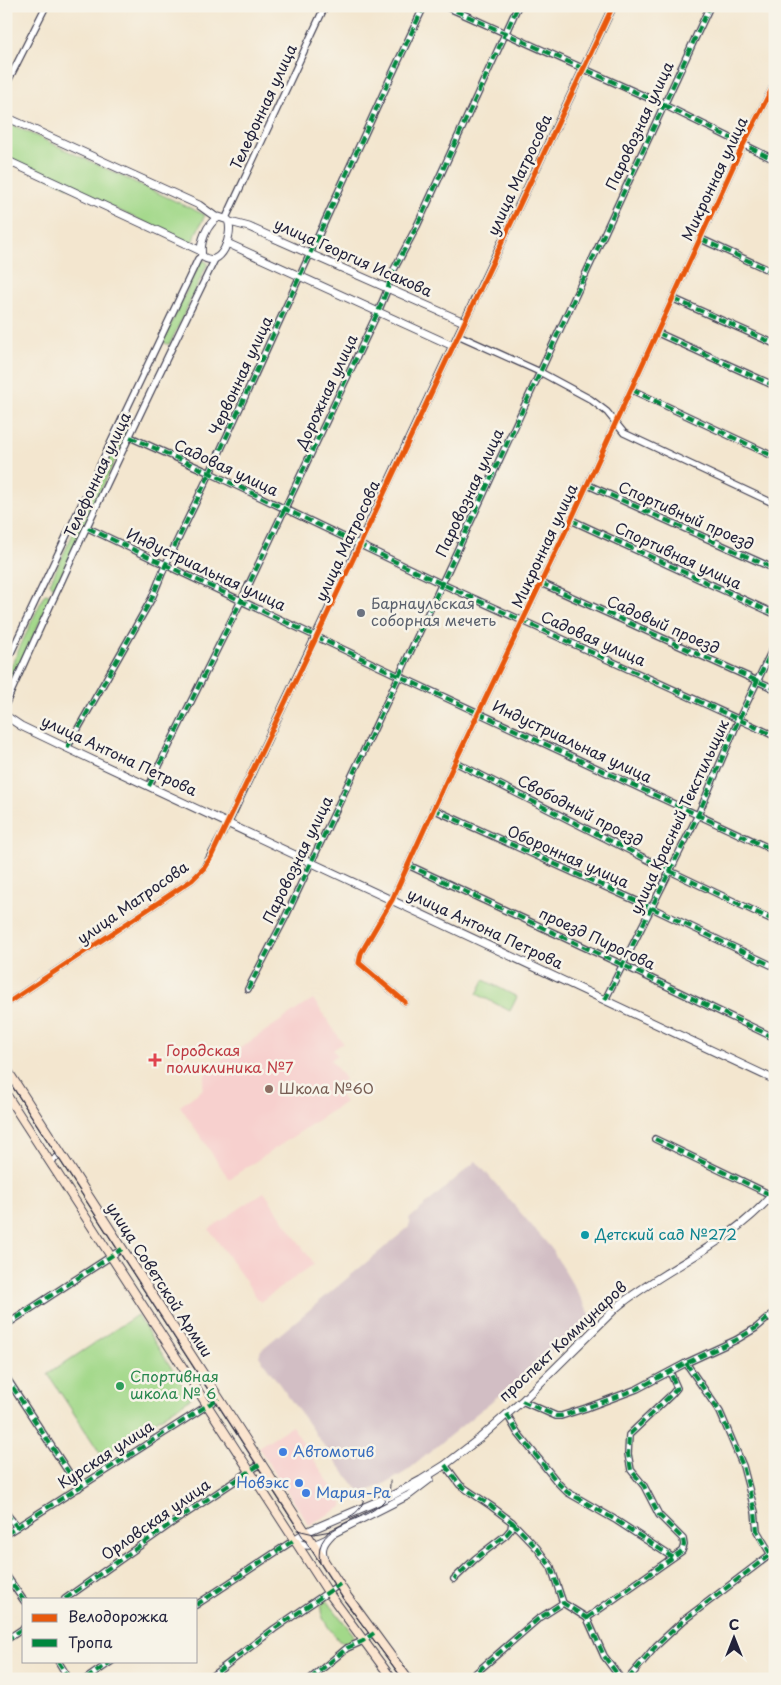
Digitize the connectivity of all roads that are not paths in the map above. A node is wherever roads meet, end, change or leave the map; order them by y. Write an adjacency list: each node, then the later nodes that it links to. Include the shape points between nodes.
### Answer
1 (46, 6): 11 (street)
2 (325, 6): 18 (street, Телефонная улица)
3 (424, 6): 22 (street, Червонная улица)
4 (445, 6): 8 (street)
5 (518, 6): 8 (street, Дорожная улица)
6 (613, 6): 9 (street, улица Матросова)
7 (710, 6): 12 (street, Паровозная улица)
8 (506, 34): 9 (street); 26 (street, Дорожная улица, via 390,277)
9 (584, 68): 12 (street); 29 (street, улица Матросова)
10 (775, 83): 14 (street, Микронная улица)
11 (6, 85)
12 (664, 105): 14 (street); 34 (street, Паровозная улица)
13 (6, 116): 17 (street, via 198,205)
14 (743, 145): 16 (street); 19 (street, Микронная улица)
15 (6, 160): 21 (street)
16 (775, 160)
17 (217, 218): 18 (street, улица Георгия Исакова); 21 (street, via 206,232)
18 (228, 220): 20 (street, via 230,234); 22 (street, улица Георгия Исакова)
19 (701, 239): 24 (street); 27 (street, Микронная улица)
20 (227, 243): 23 (street); 25 (street)
21 (202, 254): 23 (street, via 208,259); 56 (street, Телефонная улица)
22 (310, 254): 25 (street, Червонная улица); 26 (street, улица Георгия Исакова)
23 (215, 259): 38 (street, Телефонная улица)
24 (775, 272)
25 (300, 278): 28 (street); 40 (street, Червонная улица)
26 (388, 288): 28 (street, Дорожная улица); 29 (street, улица Георгия Исакова)
27 (674, 299): 30 (street, Микронная улица); 32 (street)
28 (378, 312): 33 (street); 43 (street, Дорожная улица)
29 (464, 322): 31 (street, улица Матросова)
30 (658, 333): 35 (street); 36 (street, Микронная улица)
31 (458, 335): 33 (street, улица Матросова); 34 (street)
32 (775, 344)
33 (453, 346): 46 (street, улица Матросова)
34 (540, 372): 37 (street, via 590,399); 50 (street, Паровозная улица)
35 (775, 386)
36 (632, 390): 37 (street, Микронная улица); 39 (street)
37 (616, 423): 41 (street, Микронная улица); 42 (street, via 624,433)
38 (130, 437): 40 (street, Садовая улица); 45 (street, Телефонная улица)
39 (775, 457)
40 (210, 473): 43 (street, Садовая улица); 47 (street, Червонная улица)
41 (588, 485): 44 (street, Микронная улица); 48 (street, Спортивный проезд)
42 (775, 504)
43 (286, 509): 46 (street, Садовая улица); 51 (street, Дорожная улица)
44 (572, 520): 49 (street, Микронная улица); 52 (street, Спортивная улица)
45 (88, 528): 47 (street, Индустриальная улица); 60 (street, Телефонная улица)
46 (360, 544): 50 (street, Садовая улица); 54 (street, улица Матросова)
47 (165, 566): 51 (street, Индустриальная улица); 67 (street, Червонная улица, via 152,598)
48 (775, 569)
49 (541, 583): 53 (street, Микронная улица); 58 (street, Садовый проезд)
50 (442, 584): 53 (street, Садовая улица); 57 (street, Паровозная улица)
51 (241, 601): 54 (street, Индустриальная улица); 69 (street, Дорожная улица)
52 (775, 614)
53 (523, 621): 61 (street, Микронная улица); 63 (street, Садовая улица)
54 (317, 636): 57 (street, Индустриальная улица); 72 (street, улица Матросова)
55 (775, 644): 58 (street, улица Красный Текстильщик)
56 (6, 663)
57 (399, 676): 61 (street, Индустриальная улица); 74 (street, Паровозная улица)
58 (757, 681): 59 (street, Садовый проезд); 63 (street, улица Красный Текстильщик)
59 (775, 689)
60 (6, 703)
61 (479, 712): 68 (street, Микронная улица); 71 (street, Индустриальная улица)
62 (6, 716): 65 (street, улица Антона Петрова)
63 (739, 719): 66 (street, Садовая улица); 71 (street, улица Красный Текстильщик)
64 (6, 722): 65 (street, улица Антона Петрова)
65 (21, 726): 67 (street, улица Антона Петрова)
66 (775, 736)
67 (68, 748): 69 (street, улица Антона Петрова)
68 (455, 762): 70 (street, Микронная улица); 76 (street, Свободный проезд)
69 (149, 786): 72 (street, улица Антона Петрова)
70 (433, 809): 75 (street, Микронная улица); 78 (street, Оборонная улица)
71 (698, 815): 73 (street, Индустриальная улица); 76 (street, улица Красный Текстильщик)
72 (228, 823): 74 (street, улица Антона Петрова); 85 (street, улица Матросова, via 204,868 192,880)
73 (775, 851)
74 (312, 862): 77 (street, улица Антона Петрова); 82 (street, Паровозная улица)
75 (408, 865): 77 (street, Микронная улица); 80 (street, проезд Пирогова)
76 (670, 871): 78 (street, улица Красный Текстильщик); 79 (street, Свободный проезд)
77 (392, 900): 83 (street, улица Антона Петрова); 84 (street, Микронная улица, via 361,953 359,963)
78 (652, 908): 80 (street, улица Красный Текстильщик); 81 (street, Оборонная улица)
79 (775, 921)
80 (623, 965): 83 (street, улица Красный Текстильщик); 86 (street, проезд Пирогова)
81 (775, 967)
82 (248, 989)
83 (605, 1000): 88 (street, улица Антона Петрова)
84 (405, 1002)
85 (6, 1004)
86 (775, 1038)
87 (6, 1068): 91 (main road, улица Советской Армии)
88 (775, 1080)
89 (6, 1094): 92 (main road, улица Советской Армии)
90 (655, 1139): 93 (street)
91 (62, 1154): 92 (street); 94 (main road, улица Советской Армии)
92 (50, 1162): 95 (main road, улица Советской Армии)
93 (773, 1193): 102 (street, проспект Коммунаров, via 736,1228 617,1307)
94 (122, 1249): 95 (street); 101 (main road, улица Советской Армии)
95 (110, 1256): 97 (street); 103 (main road, улица Советской Армии)
96 (775, 1312): 98 (street, via 736,1340)
97 (6, 1325)
98 (686, 1363): 99 (street); 117 (street, via 720,1412 743,1466 756,1531)
99 (670, 1372): 102 (street, via 636,1389 561,1416); 118 (street, via 677,1388 629,1435 628,1463 659,1515 683,1539 682,1551)
100 (6, 1377): 108 (street)
101 (219, 1398): 103 (street, Курская улица); 105 (main road, улица Советской Армии)
102 (522, 1401): 104 (street, проспект Коммунаров)
103 (207, 1405): 107 (main road, улица Советской Армии); 108 (street, Курская улица)
104 (507, 1414): 106 (street, проспект Коммунаров); 118 (street, via 517,1432 567,1492)
105 (262, 1463): 107 (street, Орловская улица); 112 (main road, улица Советской Армии)
106 (445, 1465): 110 (street, via 460,1484); 112 (street, проспект Коммунаров, via 395,1494); 114 (street, проспект Коммунаров, via 409,1496)
107 (249, 1471): 115 (main road, улица Советской Армии); 125 (street, Орловская улица)
108 (79, 1488): 111 (street, Курская улица)
109 (6, 1513): 111 (street)
110 (512, 1522): 121 (street, via 506,1535); 127 (street, via 551,1567)
111 (17, 1527): 113 (street, Курская улица)
112 (306, 1532): 115 (street, проспект Коммунаров); 116 (main road, улица Советской Армии)
113 (6, 1534)
114 (327, 1539): 116 (street, проспект Коммунаров); 119 (street, via 322,1549)
115 (294, 1540): 116 (street, via 304,1546); 123 (main road, улица Советской Армии); 126 (street)
116 (314, 1545): 119 (main road, улица Советской Армии)
117 (773, 1552): 143 (street, via 684,1620)
118 (672, 1557): 128 (street)
119 (324, 1561): 122 (main road, улица Советской Армии)
120 (6, 1576): 124 (street)
121 (454, 1579)
122 (340, 1584): 123 (street); 130 (main road, улица Советской Армии)
123 (328, 1592): 132 (main road, улица Советской Армии); 137 (street)
124 (22, 1598)
125 (66, 1598)
126 (198, 1604)
127 (563, 1604): 128 (street); 141 (street, via 538,1620)
128 (587, 1618): 142 (street, via 604,1656)
129 (22, 1629): 131 (street)
130 (374, 1633): 132 (street); 140 (main road, улица Советской Армии)
131 (6, 1640)
132 (363, 1641): 138 (street, via 347,1648); 139 (main road, улица Советской Армии)
133 (59, 1662): 135 (street)
134 (111, 1662): 136 (street)
135 (69, 1679)
136 (86, 1679)
137 (208, 1679)
138 (310, 1679)
139 (392, 1679)
140 (408, 1679)
141 (469, 1679)
142 (621, 1679)
143 (628, 1679)

